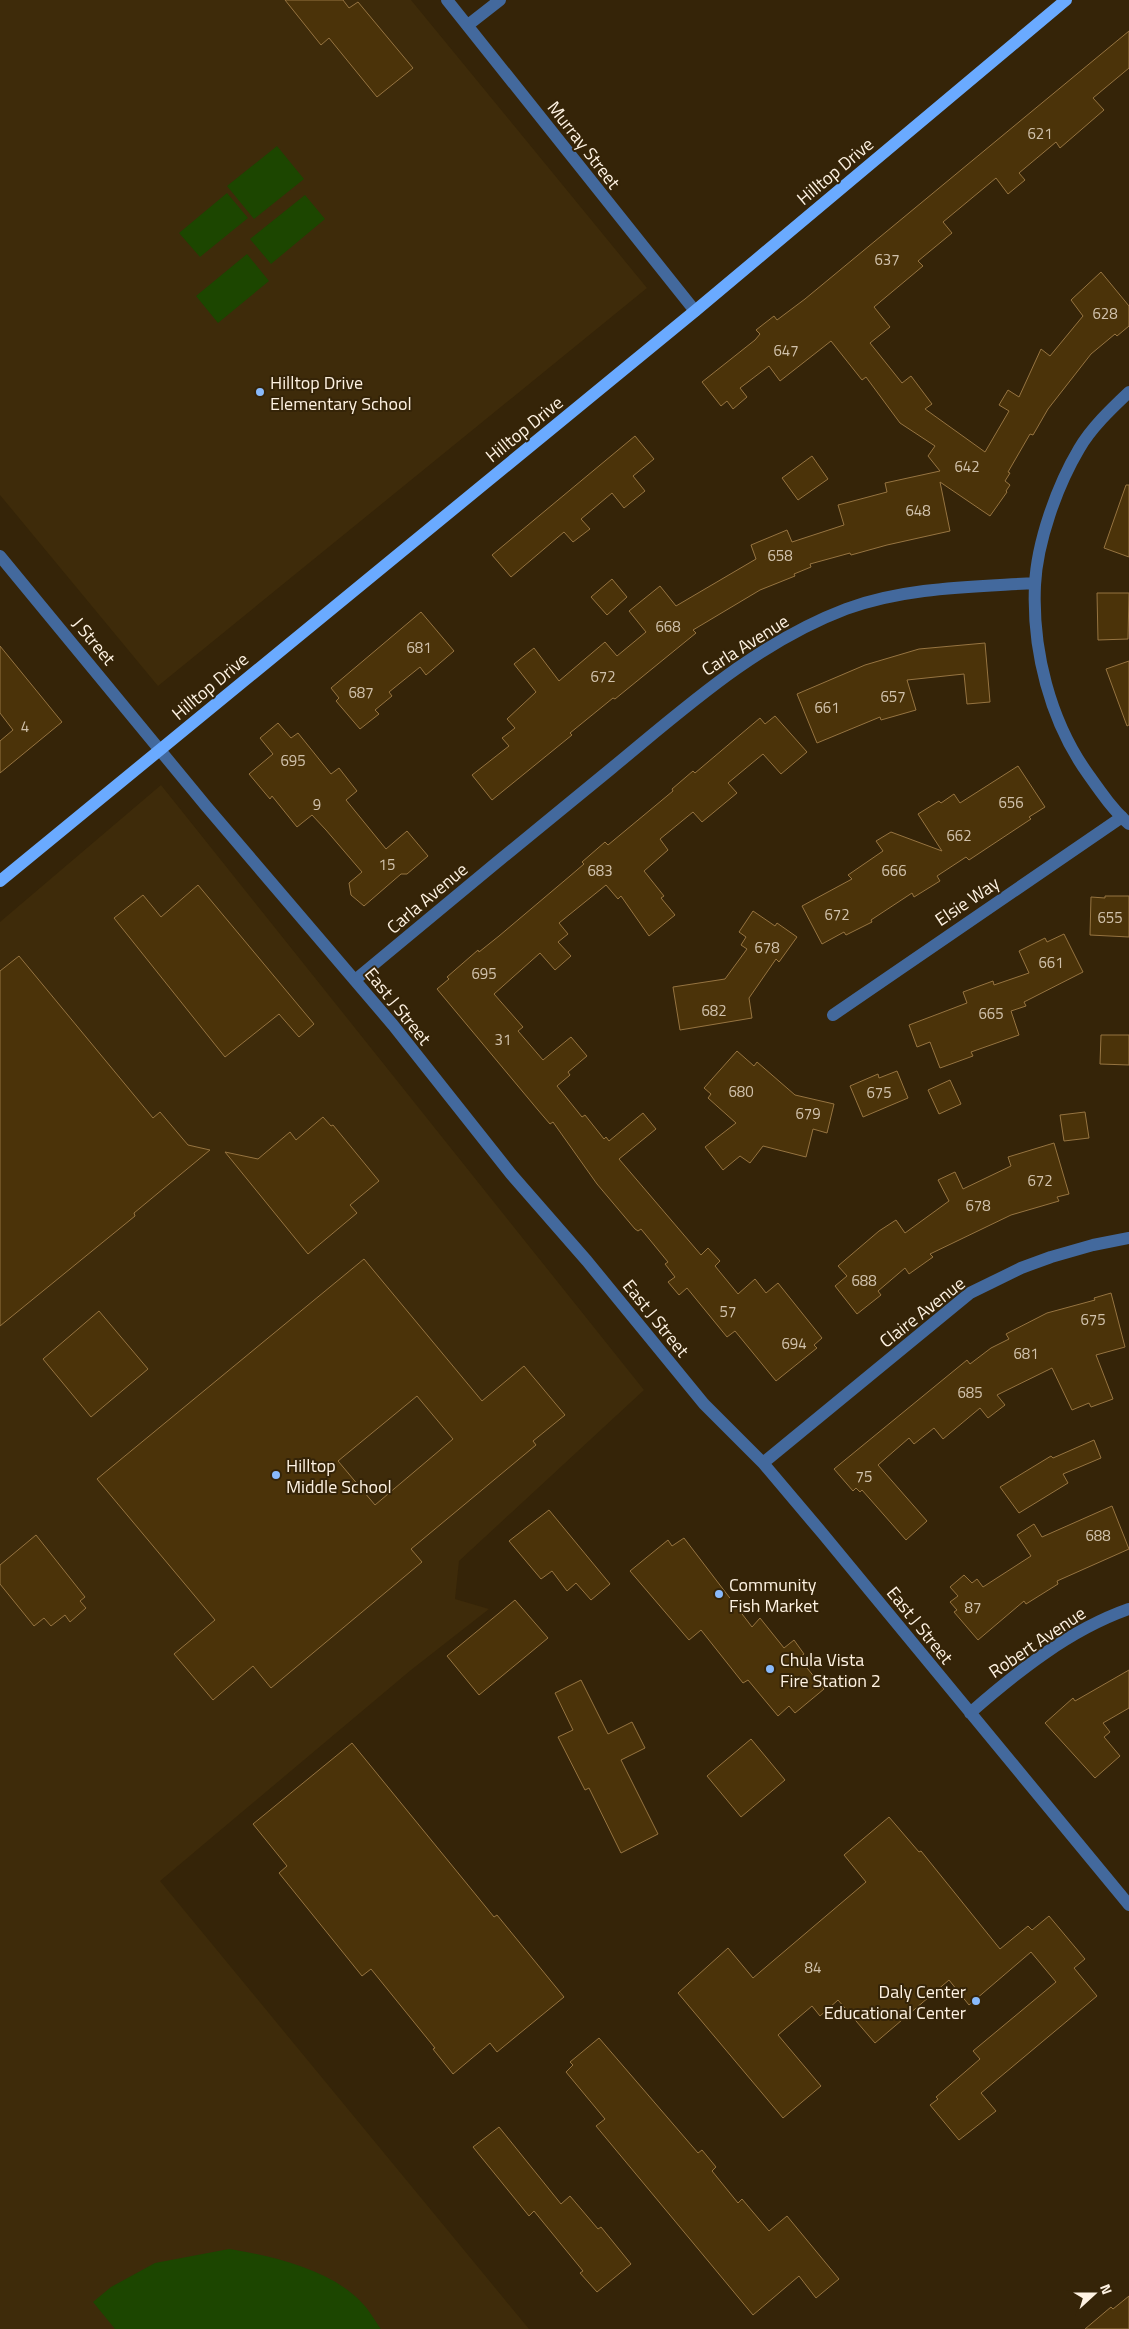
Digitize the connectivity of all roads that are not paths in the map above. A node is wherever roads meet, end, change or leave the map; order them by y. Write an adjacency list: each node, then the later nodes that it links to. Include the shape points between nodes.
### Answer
1 (447, 0): 4 (street, Murray Street)
2 (500, 0): 4 (street)
3 (1066, 0): 5 (main road, Hilltop Drive)
4 (468, 25): 5 (street, Murray Street)
5 (695, 311): 9 (main road, Hilltop Drive)
6 (1129, 392): 8 (street, via 1079,448 1044,531)
7 (0, 556): 9 (street, J Street)
8 (1035, 583): 10 (street, via 1035,621 1044,676 1060,723 1074,753); 12 (street, Carla Avenue, via 927,591 889,598 847,609 767,648 695,699)
9 (160, 750): 11 (main road, Hilltop Drive); 12 (street, East J Street)
10 (1125, 820): 13 (street, Elsie Way)
11 (0, 880)
12 (355, 980): 15 (street, East J Street, via 511,1174 704,1404)
13 (833, 1015)
14 (1129, 1238): 15 (street, Claire Avenue, via 1093,1244 1050,1257 970,1293)
15 (763, 1463): 17 (street, East J Street)
16 (1129, 1609): 17 (street, Robert Avenue, via 1107,1617 1039,1657)
17 (970, 1713): 18 (street, East J Street)
18 (1129, 1906)

